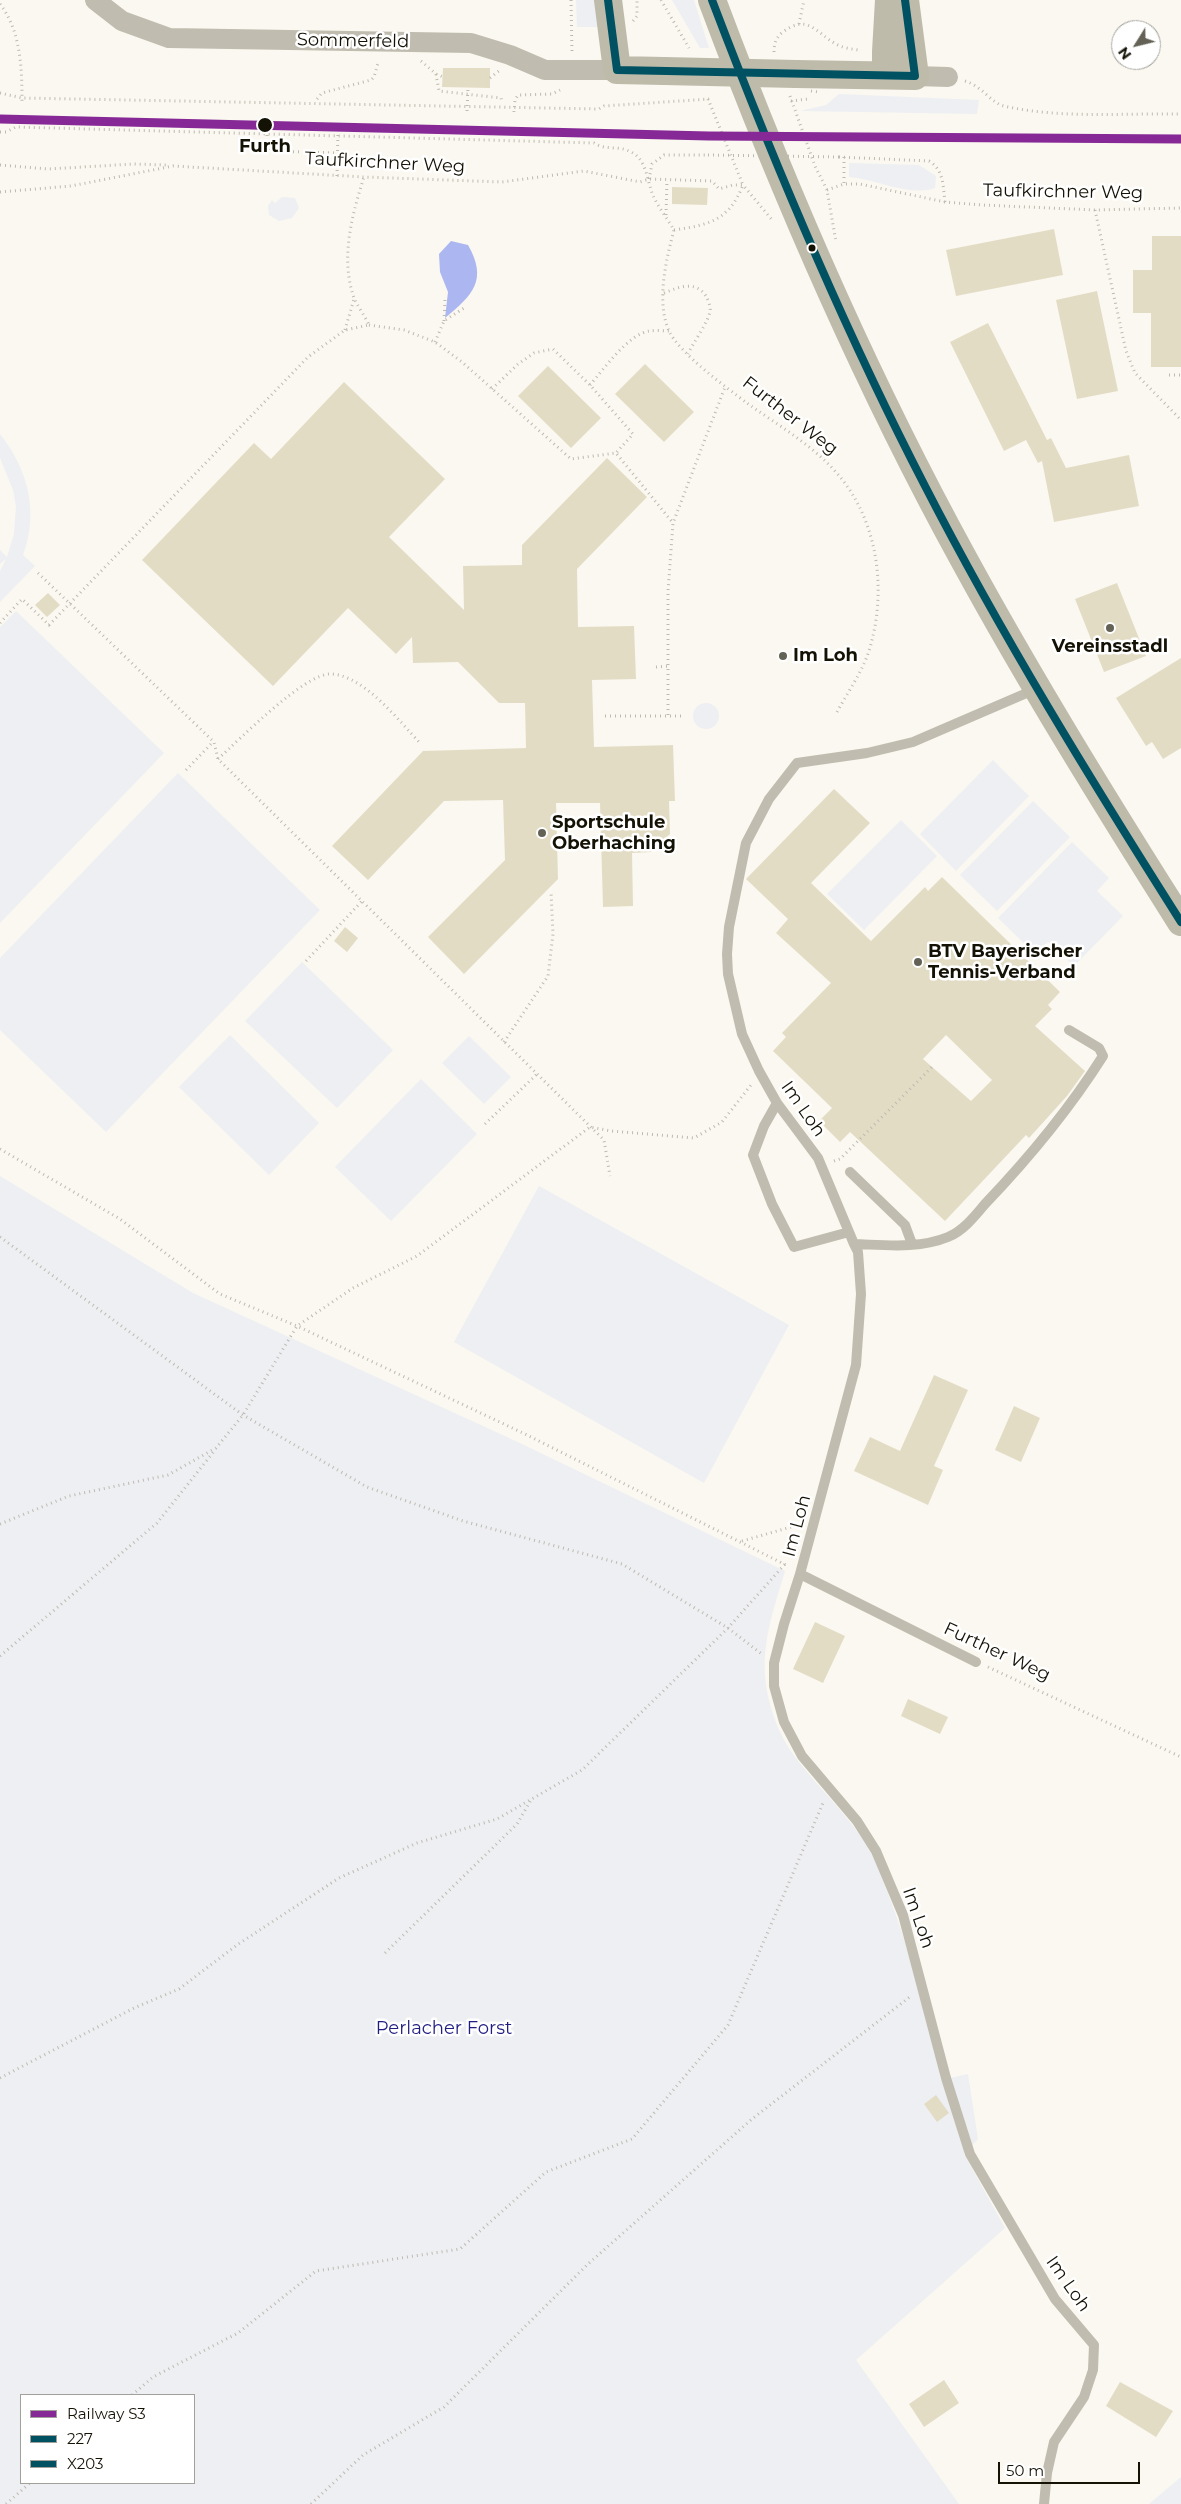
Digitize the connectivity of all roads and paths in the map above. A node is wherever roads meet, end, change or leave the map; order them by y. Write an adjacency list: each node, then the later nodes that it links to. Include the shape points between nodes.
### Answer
1 (95, 0): 17 (street, Sommerfeld, via 122,21 169,38 471,43 545,70)
2 (571, 0): 11 (path)
3 (608, 0): 17 (main road)
4 (661, 0): 12 (path)
5 (712, 0): 81 (main road, via 784,184 868,370 961,555)
6 (804, 0): 10 (path)
7 (889, 0): 16 (main road)
8 (905, 0): 19 (main road)
9 (0, 4): 29 (path, via 9,16 17,38)
10 (798, 24): 13 (path, via 780,34 774,43); 16 (path, via 815,27 838,46 866,51)
11 (573, 31)
12 (692, 53)
13 (774, 54)
14 (418, 58): 18 (path)
15 (378, 63): 28 (path, via 371,80 322,93)
16 (886, 63): 17 (main road, bridge, via 819,74); 19 (main road)
17 (617, 70)
18 (436, 74): 21 (path); 27 (path, via 439,92)
19 (915, 76): 20 (street)
20 (948, 76): 35 (path, via 976,84 1001,105 1010,107 1047,113)
21 (442, 77)
22 (562, 86): 32 (path, via 552,94 518,95)
23 (468, 88): 27 (path)
24 (705, 90): 30 (path)
25 (788, 91): 49 (path, via 814,166)
26 (0, 93): 29 (path)
27 (468, 93): 31 (path, via 501,98); 33 (path)
28 (317, 99)
29 (22, 100): 33 (path)
30 (709, 100): 32 (path, via 604,106 599,109); 48 (path)
31 (502, 103)
32 (514, 107): 33 (path); 34 (path)
33 (467, 109)
34 (514, 112)
35 (1181, 114)
36 (0, 132): 37 (path, via 16,127)
37 (267, 132): 38 (path); 39 (path, via 270,151)
38 (338, 134): 39 (path); 45 (path, via 594,143 602,148 635,154)
39 (338, 153): 43 (path)
40 (842, 157): 45 (path, bridge, via 664,155 652,164); 47 (path); 51 (path, via 929,161 942,177)
41 (0, 165): 42 (path, via 48,169 134,164)
42 (173, 166): 43 (path, Taufkirchner Weg); 50 (path, Taufkirchner Weg, via 71,186)
43 (337, 176): 44 (path, Taufkirchner Weg)
44 (364, 177): 45 (path, Taufkirchner Weg, via 511,182 584,171 629,181); 59 (path, via 349,235 349,275)
45 (649, 179): 46 (path, Taufkirchner Weg); 54 (path, via 653,194)
46 (667, 180): 48 (path, Taufkirchner Weg, via 712,181 719,189); 54 (path)
47 (844, 184): 49 (path); 51 (path, Taufkirchner Weg, via 860,184)
48 (742, 185): 55 (path); 56 (path, via 738,196 716,220)
49 (827, 190): 57 (path)
50 (0, 192)
51 (945, 202): 53 (path, Taufkirchner Weg)
52 (1181, 208): 53 (path, Taufkirchner Weg)
53 (1095, 210): 73 (path, via 1126,352 1135,374)
54 (666, 216): 56 (path)
55 (777, 227)
56 (674, 230): 58 (path, via 665,264)
57 (836, 245)
58 (664, 293): 65 (path); 67 (path, via 693,286 702,290 708,300 710,312)
59 (355, 298): 63 (path); 64 (path)
60 (445, 299): 62 (path)
61 (464, 308): 62 (path)
62 (444, 321): 66 (path)
63 (370, 325): 64 (path); 66 (path, via 404,330)
64 (345, 330): 77 (path, via 308,357)
65 (669, 331): 67 (path, Further Weg); 70 (path, via 650,331 631,340)
66 (435, 342): 72 (path)
67 (688, 354): 71 (path, Further Weg)
68 (1169, 375): 69 (path)
69 (1181, 375)
70 (590, 385): 72 (path, via 554,349 534,353); 74 (path, via 633,434)
71 (725, 387): 75 (path); 82 (path, Further Weg, via 812,449 842,479 864,516 876,554 879,594 871,645)
72 (492, 389): 74 (path, via 571,459)
73 (1181, 420)
74 (616, 453): 75 (path)
75 (673, 523): 79 (path, via 668,591)
76 (38, 573): 77 (path)
77 (70, 603): 78 (path, via 49,625 22,600); 86 (path)
78 (0, 623)
79 (670, 666): 80 (path); 83 (path)
80 (656, 668)
81 (1037, 689): 92 (main road); 97 (lane, Im Loh, via 913,742 867,753 797,763 769,799 746,843 734,894 727,954 742,1034)
82 (837, 712)
83 (668, 715): 84 (path); 85 (path)
84 (605, 716)
85 (684, 716)
86 (214, 742): 88 (path); 89 (path)
87 (420, 743): 88 (path, via 374,695 349,680 330,674 306,682)
88 (218, 759): 91 (path)
89 (186, 770)
90 (551, 892): 95 (path, via 554,934 548,976)
91 (362, 901): 93 (path); 95 (path)
92 (1181, 922)
93 (306, 961)
94 (1069, 1030): 109 (lane, via 1099,1048 1103,1056 1091,1076 1002,1187 968,1223 950,1236 926,1244)
95 (504, 1042): 98 (path)
96 (932, 1067): 103 (path, via 840,1159)
97 (759, 1071): 99 (lane, Im Loh); 101 (path, via 722,1122 694,1138)
98 (537, 1074): 100 (path); 101 (path)
99 (777, 1103): 103 (lane, Im Loh); 106 (lane, via 752,1155 794,1248)
100 (485, 1124)
101 (590, 1127): 105 (path, via 604,1140); 110 (path, via 417,1256 353,1288)
102 (0, 1148): 110 (path, via 120,1219 220,1294)
103 (821, 1166): 106 (lane, Im Loh)
104 (850, 1172): 109 (lane, via 905,1225)
105 (610, 1176)
106 (849, 1232): 108 (lane, Im Loh)
107 (0, 1237): 111 (path)
108 (854, 1244): 109 (lane); 112 (lane, Im Loh, via 858,1252 861,1294 856,1365)
109 (912, 1244)
110 (298, 1326): 111 (path); 114 (path)
111 (243, 1415): 113 (path, via 216,1448 168,1475 69,1496); 117 (path, via 367,1487 463,1521 622,1564); 118 (path, via 157,1522)
112 (817, 1512): 114 (path, via 794,1528); 116 (lane, Im Loh)
113 (0, 1524)
114 (740, 1541): 115 (path)
115 (785, 1564): 116 (path); 117 (path)
116 (800, 1574): 119 (lane, Further Weg); 120 (lane, Im Loh)
117 (728, 1628): 120 (path); 123 (path, via 582,1770)
118 (0, 1656)
119 (976, 1662): 121 (path, Further Weg)
120 (774, 1663): 122 (lane, Im Loh, via 774,1686 784,1722 802,1756)
121 (1181, 1756)
122 (829, 1790): 125 (lane, Im Loh, via 857,1821 876,1851 903,1915); 127 (path, via 728,2025 632,2139 546,2172 460,2249 316,2271 238,2333 153,2377)
123 (532, 1799): 124 (path, via 517,1824); 126 (path, via 497,1819 417,1843 339,1878 237,1945 179,1989 134,2008)
124 (385, 1953)
125 (923, 1986): 130 (path, via 744,2125 588,2264 444,2406 363,2455); 131 (lane, Im Loh, via 946,2078 970,2154 1054,2299 1094,2345 1093,2370 1084,2397 1054,2442)
126 (0, 2078)
127 (133, 2394)
128 (29, 2484): 129 (path)
129 (6, 2504)
130 (311, 2504)
131 (1044, 2504)

